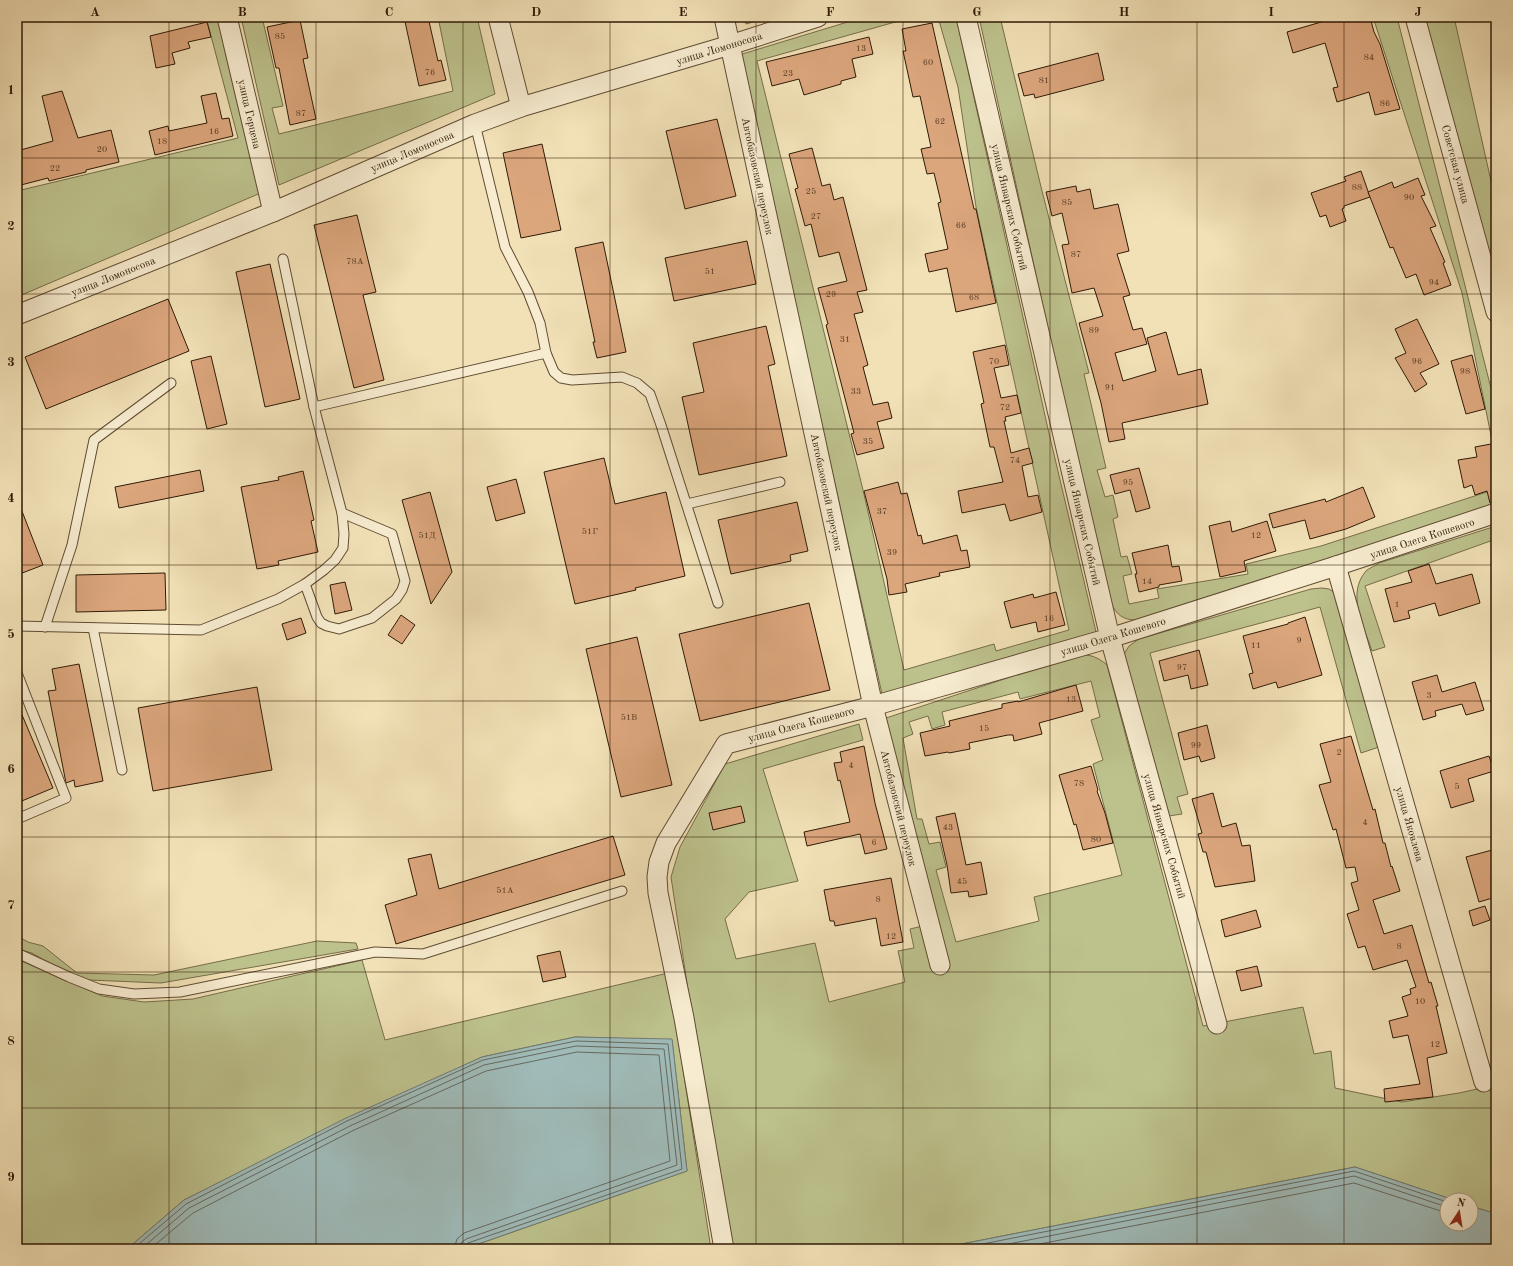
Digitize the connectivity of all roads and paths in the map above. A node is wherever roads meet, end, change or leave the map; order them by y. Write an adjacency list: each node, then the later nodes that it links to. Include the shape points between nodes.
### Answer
1 (227, 17): 10 (street, улица Герцена)
2 (498, 17): 8 (street)
3 (724, 17): 7 (street, Автобазовский переулок)
4 (818, 17): 7 (street, улица Ломоносова)
5 (966, 17): 27 (street, улица Январских Событий)
6 (1415, 17): 12 (street, Советская улица)
7 (730, 45): 8 (street, улица Ломоносова); 29 (street, Автобазовский переулок)
8 (521, 107): 9 (street, улица Ломоносова)
9 (475, 124): 10 (street, улица Ломоносова); 14 (lane, via 505,247 528,292 540,323)
10 (273, 212): 13 (street, улица Ломоносова)
11 (283, 259): 16 (lane)
12 (1496, 312)
13 (17, 315)
14 (546, 353): 16 (lane); 18 (lane, via 554,372 561,378 579,380 622,377 637,383 650,394)
15 (171, 383): 25 (lane, via 94,440 72,545)
16 (314, 408): 19 (lane)
17 (780, 482): 18 (lane)
18 (687, 504): 23 (lane)
19 (342, 513): 22 (lane, via 343,548 335,560); 22 (lane, via 392,534 405,581 402,590 372,618 339,629 321,623)
20 (1496, 513): 21 (street, улица Олега Кошевого)
21 (1336, 566): 27 (street, улица Олега Кошевого); 36 (street, улица Яковлева)
22 (305, 584): 26 (lane, via 278,599 201,630)
23 (718, 603)
24 (17, 626): 25 (lane)
25 (45, 626): 26 (lane)
26 (93, 628): 30 (lane)
27 (1110, 638): 29 (street, улица Олега Кошевого); 35 (street, улица Январских Событий)
28 (17, 673): 31 (lane, via 66,798)
29 (873, 706): 34 (street, Автобазовский переулок); 37 (street, улица Олега Кошевого, via 726,744 666,843 660,862 657,877 658,893 684,1018)
30 (122, 770)
31 (17, 818)
32 (622, 891): 33 (lane, via 423,954 375,952 180,992 134,994 99,990)
33 (17, 953)
34 (940, 965)
35 (1217, 1024)
36 (1484, 1082)
37 (724, 1249)

